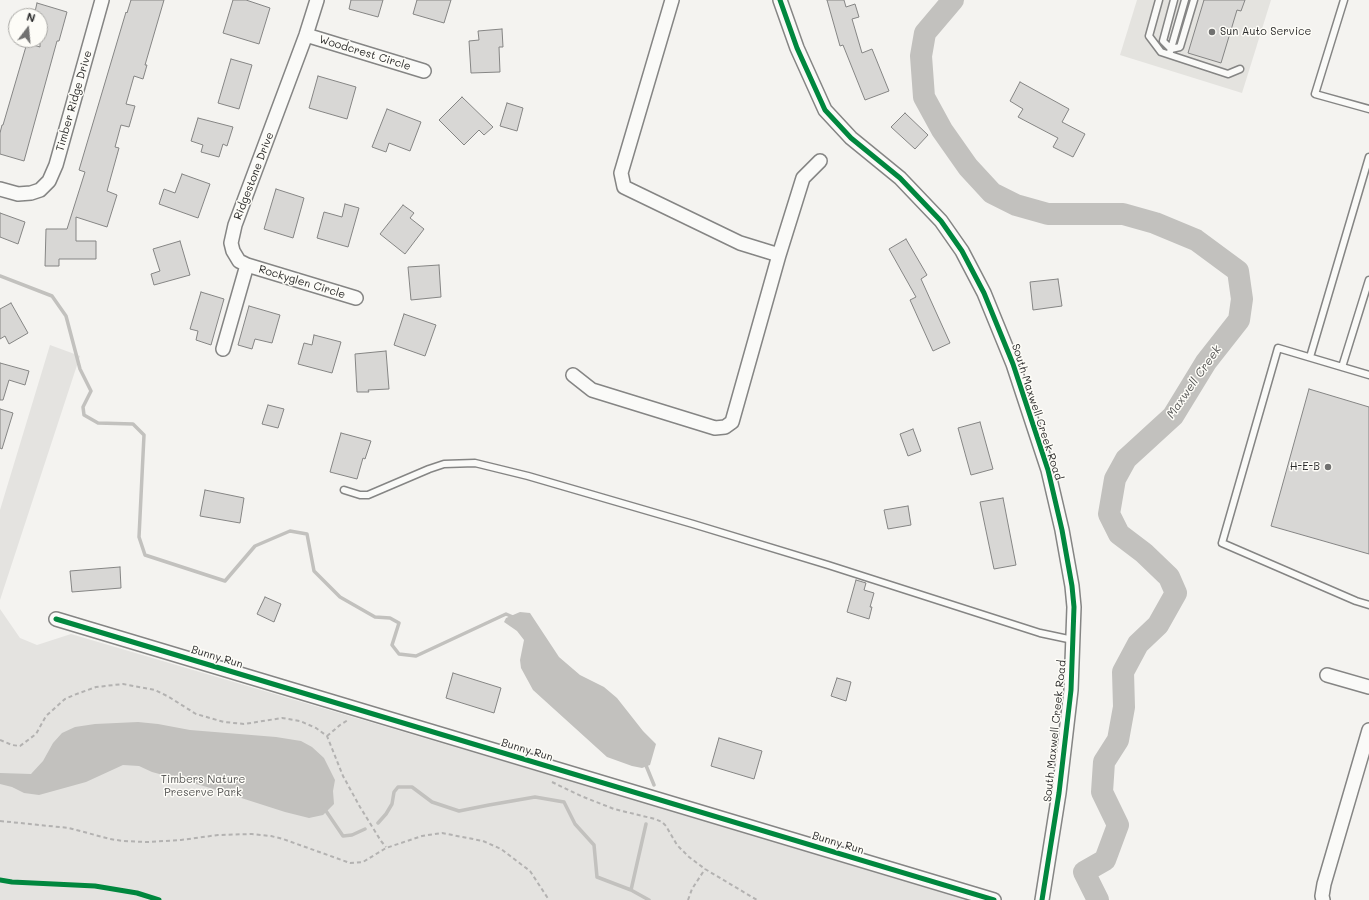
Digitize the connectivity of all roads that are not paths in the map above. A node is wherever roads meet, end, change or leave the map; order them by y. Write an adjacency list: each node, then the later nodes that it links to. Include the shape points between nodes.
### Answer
1 (102, 0): 17 (street, Timber Ridge Drive, via 56,165 49,181 40,190 32,193 18,194)
2 (317, 0): 10 (street, Ridgestone Drive)
3 (672, 0): 18 (street, via 621,174 624,186 740,242)
4 (780, 0): 30 (street, South Maxwell Creek Road, via 797,48 825,110 851,138 900,178 941,221 962,251 984,293 1013,364 1048,470 1072,586)
5 (1159, 0): 11 (lane, via 1149,36 1161,52)
6 (1174, 0): 11 (lane, via 1163,41)
7 (1185, 0): 11 (lane)
8 (1194, 0): 11 (lane, via 1180,47)
9 (1344, 0): 14 (lane, via 1315,94)
10 (306, 35): 13 (street, Woodcrest Circle); 19 (street, Ridgestone Drive, via 235,225 231,243 233,251 239,261)
11 (1170, 52): 12 (lane, via 1228,74)
12 (1240, 69)
13 (424, 71)
14 (1369, 109)
15 (1369, 157): 23 (lane)
16 (820, 161): 18 (street, via 803,178)
17 (0, 189)
18 (779, 255): 25 (street, via 732,422 725,428 715,428 592,390)
19 (247, 265): 21 (street, Rockyglen Circle); 22 (street)
20 (1369, 280): 24 (lane)
21 (356, 298)
22 (223, 349)
23 (1310, 357): 24 (lane); 28 (lane, via 1278,348 1222,543 1356,601)
24 (1342, 367): 26 (lane)
25 (574, 375)
26 (1369, 375)
27 (344, 490): 30 (lane, via 368,495 444,464 475,463 701,526 1040,633)
28 (1369, 604)
29 (56, 619): 34 (street, Bunny Run)
30 (1073, 640): 35 (street, South Maxwell Creek Road, via 1071,690 1059,793)
31 (1327, 674): 32 (street)
32 (1369, 687)
33 (1369, 730): 36 (street, via 1324,884)
34 (994, 900)
35 (1042, 900)
36 (1323, 900)

